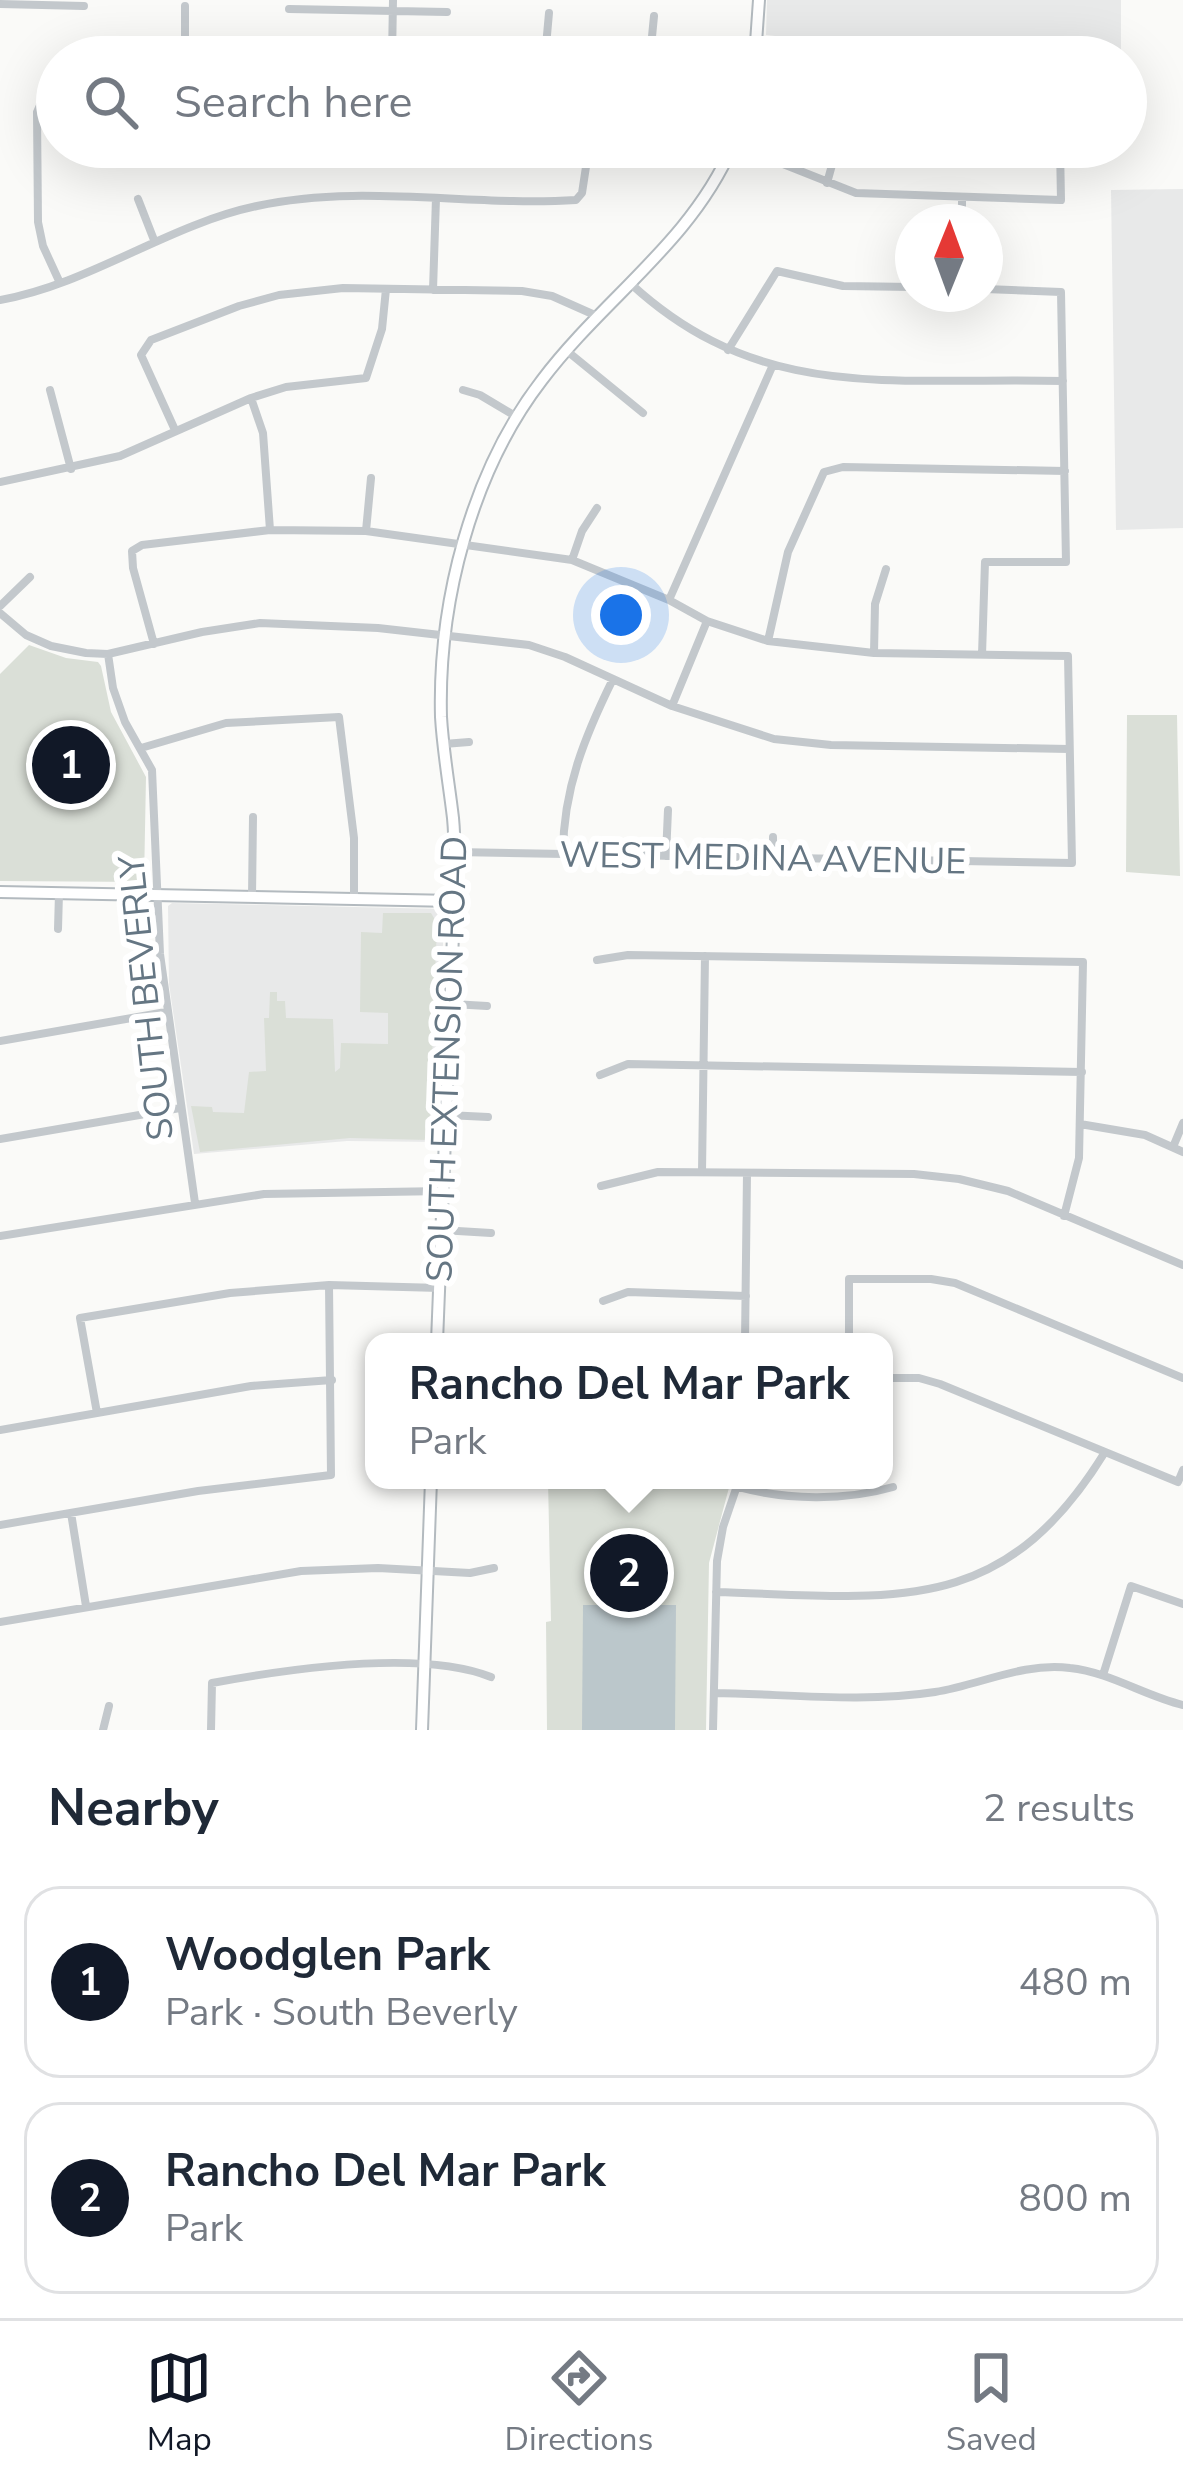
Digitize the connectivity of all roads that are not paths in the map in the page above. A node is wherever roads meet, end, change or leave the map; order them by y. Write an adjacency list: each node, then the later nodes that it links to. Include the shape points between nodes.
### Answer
1 (758, 0): 14 (street)
2 (0, 4): 4 (street)
3 (393, 5): 6 (street); 7 (street); 11 (street)
4 (84, 6)
5 (185, 6): 10 (street)
6 (289, 8)
7 (447, 12)
8 (549, 13): 12 (street)
9 (654, 16): 13 (street)
10 (185, 36)
11 (392, 36)
12 (547, 36)
13 (652, 36)
14 (756, 36)
15 (38, 168): 27 (street, via 38,222)
16 (586, 168): 23 (street, via 576,200)
17 (725, 168): 28 (street, SOUTH EXTENSION ROAD, via 692,218)
18 (789, 168): 21 (street)
19 (831, 168): 21 (street)
20 (1060, 168): 22 (street, via 1061,200)
21 (827, 183): 22 (street, via 856,193)
22 (962, 197): 25 (street)
23 (436, 198): 26 (street, via 260,205); 31 (street)
24 (138, 199): 26 (street)
25 (962, 204)
26 (154, 240): 27 (street)
27 (60, 283): 33 (street)
28 (631, 284): 34 (street, SOUTH EXTENSION ROAD); 35 (street)
29 (895, 287): 35 (street, via 843,286 777,271)
30 (386, 289): 31 (street); 41 (street, via 366,378); 44 (street, via 279,295 151,340 141,356)
31 (434, 290): 34 (street, via 522,291)
32 (1003, 290): 38 (street, via 1061,292)
33 (0, 300)
34 (597, 316): 36 (street, SOUTH EXTENSION ROAD)
35 (728, 350): 37 (street)
36 (567, 351): 42 (street); 43 (street, SOUTH EXTENSION ROAD)
37 (772, 367): 38 (street, via 814,376); 56 (street)
38 (1063, 381): 46 (street)
39 (50, 390): 45 (street)
40 (463, 390): 43 (street)
41 (251, 398): 44 (street); 50 (street, via 263,433)
42 (644, 413)
43 (518, 417): 52 (street, SOUTH EXTENSION ROAD)
44 (175, 430): 45 (street)
45 (71, 470): 48 (street)
46 (1065, 471): 60 (street, via 824,472 788,552); 64 (street, via 1066,562 985,562)
47 (370, 478): 51 (street)
48 (0, 482)
49 (597, 508): 53 (street)
50 (270, 530): 51 (street); 61 (street, via 132,551)
51 (366, 531): 52 (street)
52 (464, 545): 53 (street); 59 (street, SOUTH EXTENSION ROAD)
53 (572, 560): 56 (street)
54 (886, 569): 62 (street)
55 (30, 577): 57 (street)
56 (669, 600): 58 (street)
57 (0, 609): 63 (street, via 51,646)
58 (707, 622): 60 (street); 66 (street)
59 (445, 637): 61 (street, via 260,623); 65 (street, via 529,645); 68 (street, SOUTH EXTENSION ROAD)
60 (768, 641): 62 (street)
61 (154, 644): 63 (street)
62 (874, 653): 64 (street)
63 (109, 654): 69 (street, SOUTH BEVERLY, via 112,688)
64 (982, 655): 70 (street, via 1067,656)
65 (613, 679): 66 (street); 75 (street, via 569,784)
66 (672, 706): 70 (street, via 774,739)
67 (469, 742): 68 (street)
68 (444, 744): 74 (street, SOUTH EXTENSION ROAD)
69 (141, 748): 80 (street, SOUTH BEVERLY, via 156,793); 82 (street, via 226,724 339,717)
70 (1069, 749): 77 (street, WEST MEDINA AVENUE, via 1072,862)
71 (668, 810): 76 (street)
72 (254, 817): 81 (street)
73 (773, 837): 77 (street)
74 (454, 852): 75 (street, WEST MEDINA AVENUE); 83 (street, SOUTH EXTENSION ROAD)
75 (562, 854): 76 (street, WEST MEDINA AVENUE)
76 (666, 856): 77 (street, WEST MEDINA AVENUE)
77 (773, 857)
78 (0, 892): 79 (street)
79 (59, 893): 80 (street); 84 (street)
80 (157, 894): 81 (street); 89 (street, SOUTH BEVERLY)
81 (252, 896): 82 (street)
82 (354, 898): 83 (street)
83 (454, 901): 87 (street, SOUTH EXTENSION ROAD)
84 (58, 929)
85 (705, 956): 86 (street); 91 (street); 92 (street, via 1084,962)
86 (597, 961)
87 (452, 1004): 88 (street); 95 (street, SOUTH EXTENSION ROAD)
88 (487, 1006)
89 (166, 1012): 90 (street); 94 (street, SOUTH BEVERLY)
90 (0, 1042)
91 (703, 1065): 92 (street); 93 (street, via 628,1064); 101 (street)
92 (1082, 1072): 98 (street)
93 (599, 1075)
94 (180, 1108): 99 (street); 105 (street, SOUTH BEVERLY)
95 (447, 1114): 96 (street); 104 (street, SOUTH EXTENSION ROAD)
96 (488, 1117)
97 (1183, 1123): 100 (street)
98 (1080, 1124): 100 (street); 106 (street)
99 (0, 1139)
100 (1178, 1149)
101 (702, 1172): 102 (street); 103 (street, via 658,1172)
102 (747, 1173): 106 (street, via 959,1179); 113 (street)
103 (602, 1186)
104 (443, 1191): 105 (street, via 331,1190); 107 (street, SOUTH EXTENSION ROAD)
105 (194, 1203): 109 (street)
106 (1064, 1216): 110 (street)
107 (441, 1230): 108 (street); 112 (street, SOUTH EXTENSION ROAD)
108 (490, 1233)
109 (0, 1236)
110 (1183, 1265)
111 (329, 1285): 112 (street); 120 (street); 121 (street, via 80,1318)
112 (440, 1288): 115 (street, SOUTH EXTENSION ROAD)
113 (746, 1296): 114 (street, via 628,1292); 116 (street)
114 (603, 1300)
115 (438, 1333)
116 (745, 1333)
117 (850, 1333): 119 (street, via 848,1279 931,1279)
118 (893, 1378): 123 (street, via 940,1384)
119 (1183, 1378)
120 (332, 1380): 121 (street); 129 (street, via 332,1475)
121 (97, 1413): 122 (street)
122 (0, 1430)
123 (1105, 1452): 124 (street, via 1178,1482); 133 (street, via 1048,1529 965,1580 872,1597)
124 (1183, 1470)
125 (431, 1489): 132 (street)
126 (736, 1489): 133 (street)
127 (752, 1489): 128 (street, via 823,1496)
128 (884, 1489)
129 (70, 1513): 130 (street); 135 (street)
130 (0, 1525)
131 (494, 1568): 132 (street)
132 (428, 1570): 135 (street, via 301,1571); 137 (street)
133 (716, 1592): 140 (street)
134 (1183, 1604): 138 (street, via 1131,1586)
135 (86, 1607): 136 (street)
136 (0, 1622)
137 (425, 1666): 139 (street); 144 (street, via 285,1669 212,1683); 145 (street)
138 (1103, 1676): 140 (street, via 1048,1666 935,1692); 141 (street)
139 (491, 1677)
140 (714, 1693): 146 (street)
141 (1183, 1705)
142 (109, 1706): 143 (street)
143 (103, 1730)
144 (212, 1730)
145 (422, 1730)
146 (713, 1730)

